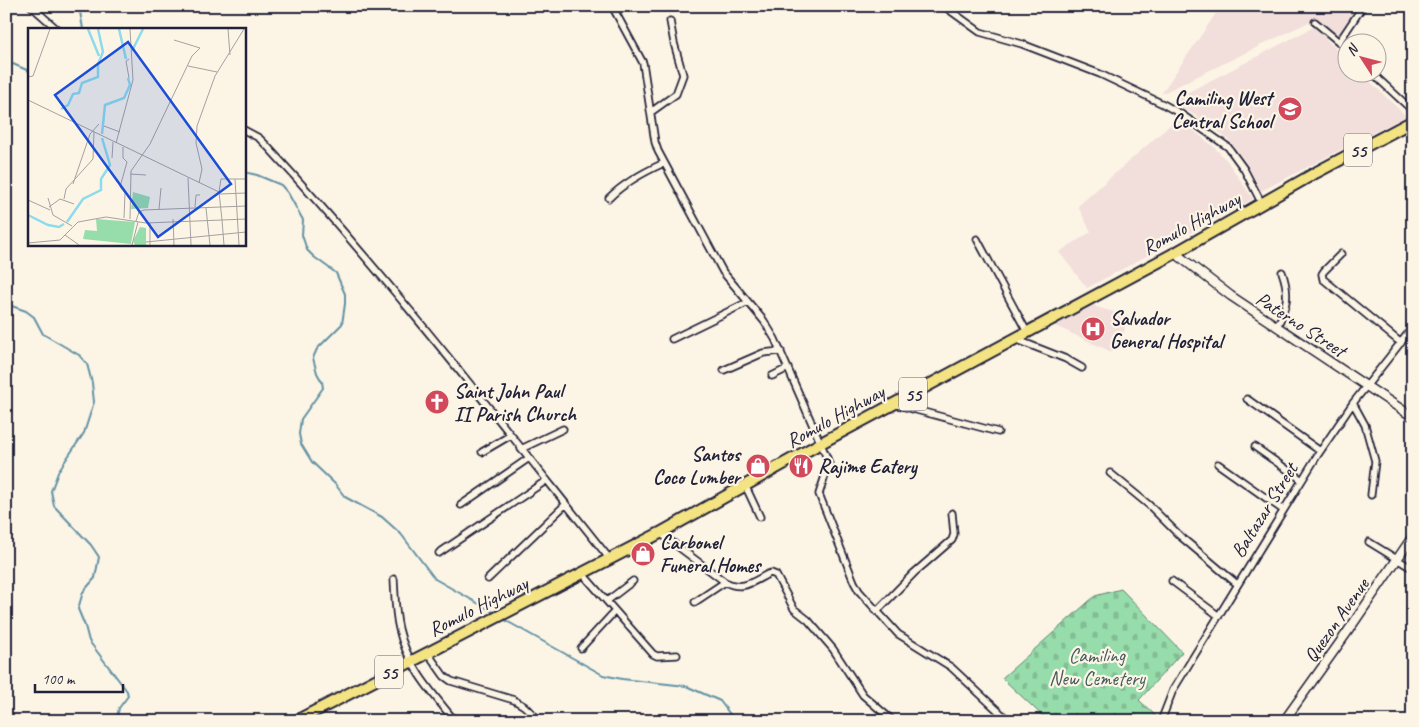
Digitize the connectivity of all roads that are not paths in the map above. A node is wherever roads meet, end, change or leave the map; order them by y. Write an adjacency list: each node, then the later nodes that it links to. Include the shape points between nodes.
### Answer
1 (32, 6): 8 (street)
2 (624, 6): 5 (street)
3 (944, 6): 18 (street, via 980,32 1022,44 1100,74 1181,114 1228,147)
4 (1363, 6): 9 (street)
5 (613, 8): 13 (street, via 643,63)
6 (670, 21): 13 (street, via 682,76 676,94)
7 (1315, 22): 10 (street)
8 (56, 28)
9 (1346, 32)
10 (1336, 40)
11 (1383, 82): 12 (street)
12 (1413, 111)
13 (651, 112): 16 (street, via 656,146)
14 (1413, 121): 18 (highway, Romulo Highway / 55)
15 (245, 131): 42 (street, via 259,138 325,208)
16 (664, 163): 17 (street); 23 (street, via 723,272)
17 (609, 198)
18 (1262, 204): 20 (highway, Romulo Highway / 55)
19 (977, 239): 26 (street)
20 (1175, 252): 25 (street, Paterno Street); 26 (highway, Romulo Highway / 55)
21 (1341, 254): 29 (street, via 1324,271 1323,279)
22 (1282, 272): 25 (street, via 1286,307)
23 (748, 302): 27 (street); 30 (street, via 769,328)
24 (1413, 327): 29 (street, Baltazar Street)
25 (1277, 328): 35 (street, Paterno Street)
26 (1027, 332): 28 (highway, Romulo Highway / 55)
27 (672, 339)
28 (1015, 339): 32 (street); 38 (highway, Romulo Highway / 55)
29 (1400, 343): 35 (street, Baltazar Street)
30 (781, 351): 31 (street); 33 (street, via 762,353)
31 (788, 368): 34 (street); 43 (street)
32 (1082, 368)
33 (724, 370)
34 (772, 376)
35 (1366, 385): 37 (street, Baltazar Street); 39 (street, Paterno Street)
36 (1247, 399): 46 (street)
37 (1353, 403): 46 (street, Baltazar Street); 54 (street, via 1365,425 1374,462)
38 (894, 404): 41 (street); 43 (highway, Romulo Highway / 55)
39 (1413, 417)
40 (563, 429): 45 (street)
41 (998, 432)
42 (511, 435): 45 (street); 47 (street)
43 (821, 443): 53 (highway, Romulo Highway / 55); 76 (street, via 829,464 819,494 854,582)
44 (1255, 446): 52 (street)
45 (522, 449): 48 (street)
46 (1320, 451): 52 (street, Baltazar Street)
47 (482, 452)
48 (529, 458): 51 (street); 56 (street)
49 (1218, 464): 57 (street)
50 (1110, 473): 73 (street)
51 (547, 480): 55 (street); 63 (street)
52 (1302, 480): 57 (street, Baltazar Street)
53 (745, 486): 59 (street); 60 (highway, Romulo Highway / 55)
54 (1372, 495)
55 (566, 504): 64 (street); 69 (street)
56 (461, 505)
57 (1283, 510): 73 (street, Baltazar Street)
58 (952, 513): 76 (street, via 952,540)
59 (760, 517)
60 (660, 533): 64 (highway, Romulo Highway / 55); 72 (street)
61 (1413, 536): 65 (street, Quezon Avenue)
62 (1370, 542): 65 (street)
63 (439, 553)
64 (609, 558): 67 (highway, Romulo Highway / 55)
65 (1398, 559): 66 (street); 83 (street, Quezon Avenue)
66 (1413, 569)
67 (581, 573): 74 (street); 80 (highway, Romulo Highway / 55)
68 (394, 579): 82 (street, via 399,628)
69 (488, 579)
70 (633, 581): 74 (street)
71 (1172, 581): 78 (street)
72 (725, 582): 75 (street); 87 (street, via 739,587 771,573 776,575 794,609 833,649 863,695)
73 (1237, 584): 78 (street, Baltazar Street)
74 (607, 601): 77 (street)
75 (695, 602)
76 (878, 611): 88 (street, via 898,634 951,667)
77 (616, 612): 79 (street); 81 (street, via 653,654)
78 (1219, 616): 89 (street, Baltazar Street, via 1173,690)
79 (581, 648)
80 (427, 652): 82 (highway, Romulo Highway / 55); 86 (street, via 451,681 514,700)
81 (677, 655)
82 (411, 660): 84 (highway, Romulo Highway / 55); 85 (street, via 422,680)
83 (1288, 719)
84 (296, 721)
85 (455, 721)
86 (540, 721)
87 (893, 721)
88 (1009, 721)
89 (1161, 721)

